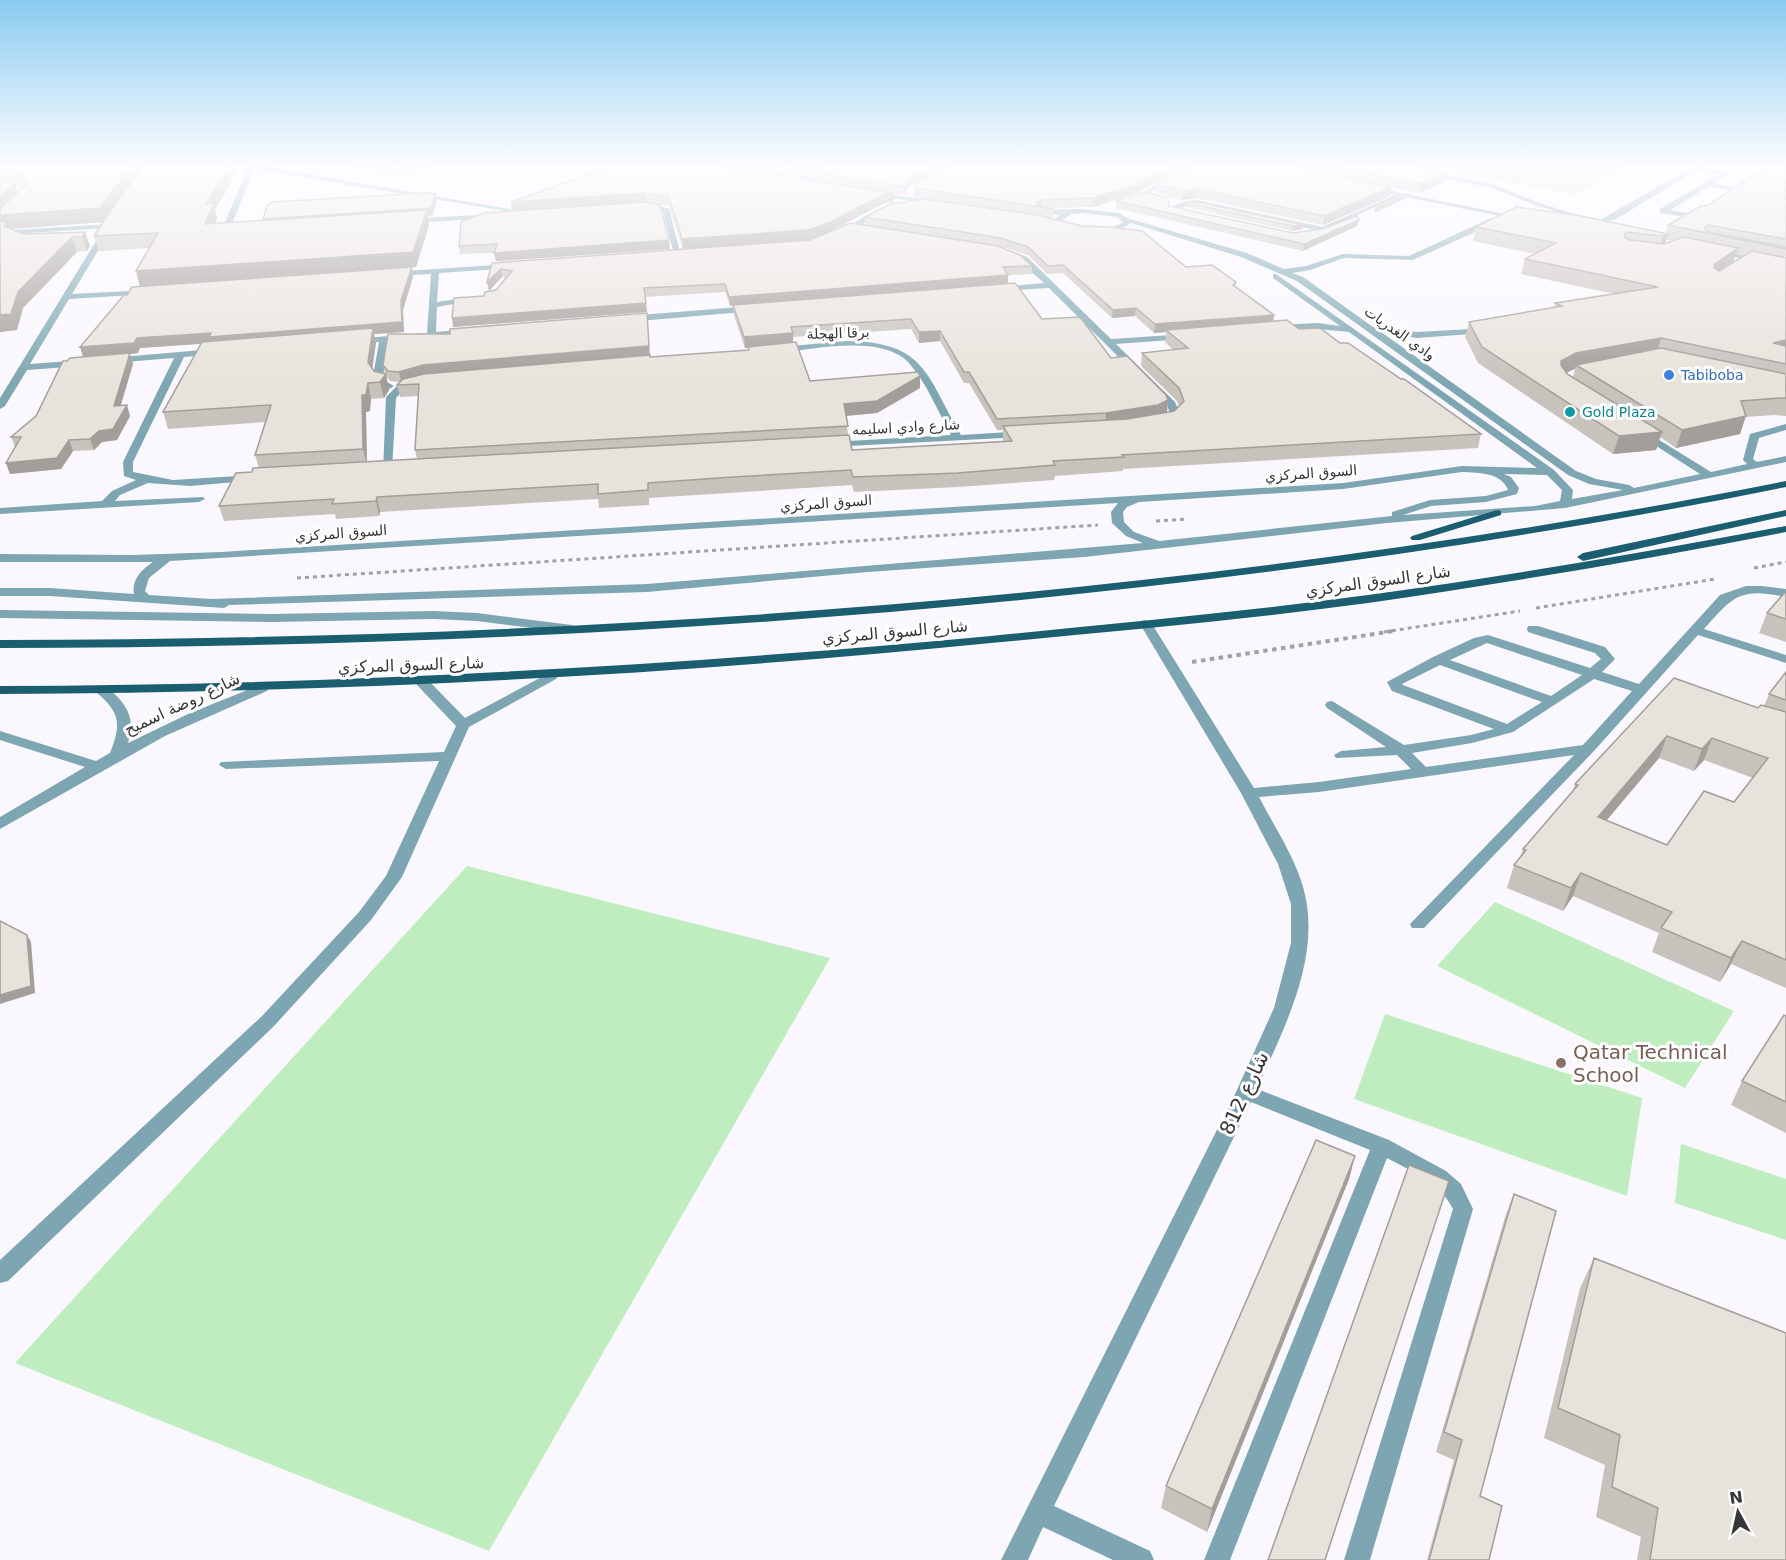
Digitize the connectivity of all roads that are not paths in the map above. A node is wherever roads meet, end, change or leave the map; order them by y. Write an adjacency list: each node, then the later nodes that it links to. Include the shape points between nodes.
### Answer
1 (97, 238): 20 (street)
2 (674, 238): 10 (street)
3 (1155, 238): 24 (street, وادي الغدريات, via 1251,264 1280,278)
4 (1190, 238): 15 (street, وادي الغدريات)
5 (1455, 238): 15 (street, via 1410,258 1343,256)
6 (1709, 249): 11 (street); 13 (street); 13 (street, via 1741,264)
7 (1007, 252): 17 (street, via 1024,259)
8 (690, 253): 10 (street)
9 (666, 254): 10 (street)
10 (678, 254)
11 (1786, 258)
12 (516, 265): 14 (street)
13 (1786, 267)
14 (435, 271): 16 (street); 22 (street)
15 (1286, 272): 27 (street, وادي الغدريات)
16 (387, 274)
17 (1050, 285): 18 (street); 37 (street)
18 (990, 290)
19 (160, 291): 20 (street)
20 (65, 297): 44 (street)
21 (479, 298): 22 (street)
22 (433, 305): 32 (street)
23 (764, 308): 25 (street)
24 (1333, 315): 26 (street); 31 (street, وادي الغدريات)
25 (621, 319)
26 (1306, 326): 29 (street); 31 (street)
27 (1370, 328): 34 (street); 38 (street, وادي الغدريات)
28 (1501, 328): 34 (street)
29 (1264, 329)
30 (478, 331): 32 (street)
31 (1355, 331): 60 (street, وادي الغدريات)
32 (430, 335): 35 (street)
33 (1192, 335): 37 (street)
34 (1418, 335): 38 (street)
35 (384, 338): 36 (street); 46 (street, via 378,375 381,383)
36 (350, 341)
37 (1109, 342): 48 (street, via 1172,404 1175,414)
38 (1394, 345): 65 (street, وادي الغدريات, via 1572,473 1606,485)
39 (225, 351): 41 (street)
40 (765, 351): 52 (street, برقا الهجلة, via 849,344 893,348 912,361)
41 (180, 355): 42 (street); 63 (street, via 128,462 129,474)
42 (101, 361)
43 (90, 362): 44 (street)
44 (23, 367): 47 (street)
45 (425, 380): 46 (street)
46 (401, 387): 59 (street, via 391,397)
47 (0, 406)
48 (1150, 426)
49 (1786, 427): 55 (street, via 1754,436 1748,460)
50 (1637, 430): 61 (street)
51 (1030, 434): 52 (street, شارع وادي اسليمه)
52 (958, 438): 53 (street, شارع وادي اسليمه)
53 (815, 446)
54 (1786, 459): 55 (street, شارع السوق المركزي)
55 (1755, 466): 61 (street, شارع السوق المركزي)
56 (1487, 469): 60 (street, السوق المركزي); 67 (street, السوق المركزي, via 1343,486); 73 (street, via 1507,479 1513,492 1486,499 1430,503)
57 (399, 470): 59 (street)
58 (376, 471): 59 (street)
59 (387, 471)
60 (1550, 472): 69 (street, وادي الغدريات, via 1567,487)
61 (1710, 476): 65 (street, شارع السوق المركزي)
62 (261, 477): 63 (street)
63 (144, 481): 68 (street, via 116,494)
64 (1786, 486): 78 (main road, شارع السوق المركزي, via 1563,525)
65 (1644, 490): 69 (street, شارع السوق المركزي)
66 (199, 499): 68 (street)
67 (1138, 499): 76 (street, via 1117,512 1118,524 1130,534); 80 (street, السوق المركزي)
68 (105, 505): 70 (street)
69 (1565, 505): 71 (street, شارع السوق المركزي)
70 (0, 511)
71 (1497, 513): 73 (street, شارع السوق المركزي); 78 (main road)
72 (1786, 513): 81 (main road, via 1605,551)
73 (1387, 520): 76 (street, شارع السوق المركزي)
74 (1786, 529): 77 (main road, شارع السوق المركزي)
75 (1786, 537): 77 (main road)
76 (1160, 545): 84 (street, شارع السوق المركزي, via 647,588)
77 (1680, 549): 81 (main road, شارع السوق المركزي)
78 (1355, 555): 93 (main road, شارع السوق المركزي, via 1020,596)
79 (0, 558): 80 (street, السوق المركزي)
80 (166, 558): 85 (street, via 140,580 139,592)
81 (1485, 583): 90 (main road, شارع السوق المركزي)
82 (0, 592): 85 (street)
83 (1786, 592): 92 (street, via 1734,591)
84 (456, 596): 86 (street, شارع السوق المركزي); 88 (street, شارع السوق المركزي)
85 (145, 598): 86 (street)
86 (216, 602): 89 (street)
87 (0, 614): 89 (street, شارع السوق المركزي)
88 (377, 616): 89 (street, شارع السوق المركزي); 93 (street, شارع السوق المركزي, via 477,617)
89 (272, 618)
90 (1146, 624): 98 (main road, شارع السوق المركزي, via 880,651); 117 (street, شارع 812)
91 (1533, 629): 97 (street, via 1606,654 1608,659)
92 (1695, 630): 95 (street); 100 (street)
93 (590, 631): 94 (main road, شارع السوق المركزي, via 297,643)
94 (0, 644)
95 (1786, 659)
96 (1438, 660): 97 (street, via 1488,639); 104 (street); 107 (street, via 1397,679 1394,685)
97 (1593, 673): 100 (street); 104 (street)
98 (551, 676): 99 (main road, شارع السوق المركزي); 106 (street)
99 (422, 682): 101 (main road, شارع السوق المركزي); 106 (street)
100 (1648, 687): 109 (street)
101 (262, 688): 103 (main road, شارع السوق المركزي); 111 (street, شارع روضة اسميح, via 188,717)
102 (0, 690): 103 (main road, شارع السوق المركزي)
103 (102, 690): 111 (street, شارع روضة اسميح, via 117,702 125,717 125,734)
104 (1551, 701): 107 (street)
105 (1332, 705): 110 (street)
106 (463, 725): 113 (street)
107 (1508, 729): 110 (street)
108 (0, 735): 115 (street)
109 (1588, 749): 116 (street); 119 (street)
110 (1401, 750): 112 (street); 116 (street)
111 (117, 754): 115 (street, شارع روضة اسميح)
112 (1341, 755)
113 (449, 756): 114 (street); 122 (street, via 394,877 365,916 268,1021)
114 (226, 765)
115 (96, 766): 118 (street, شارع روضة اسميح)
116 (1422, 772): 117 (street)
117 (1249, 793): 120 (street, شارع 812, via 1286,864 1299,904 1300,943 1283,1008)
118 (0, 824)
119 (1418, 924)
120 (1246, 1092): 121 (street); 123 (street, شارع 812)
121 (1382, 1146): 126 (street); 127 (street, via 1439,1177 1454,1190 1463,1209)
122 (0, 1275)
123 (1038, 1512): 124 (street, شارع 812); 125 (street)
124 (1014, 1560)
125 (1141, 1560)
126 (1217, 1560)
127 (1357, 1560)

